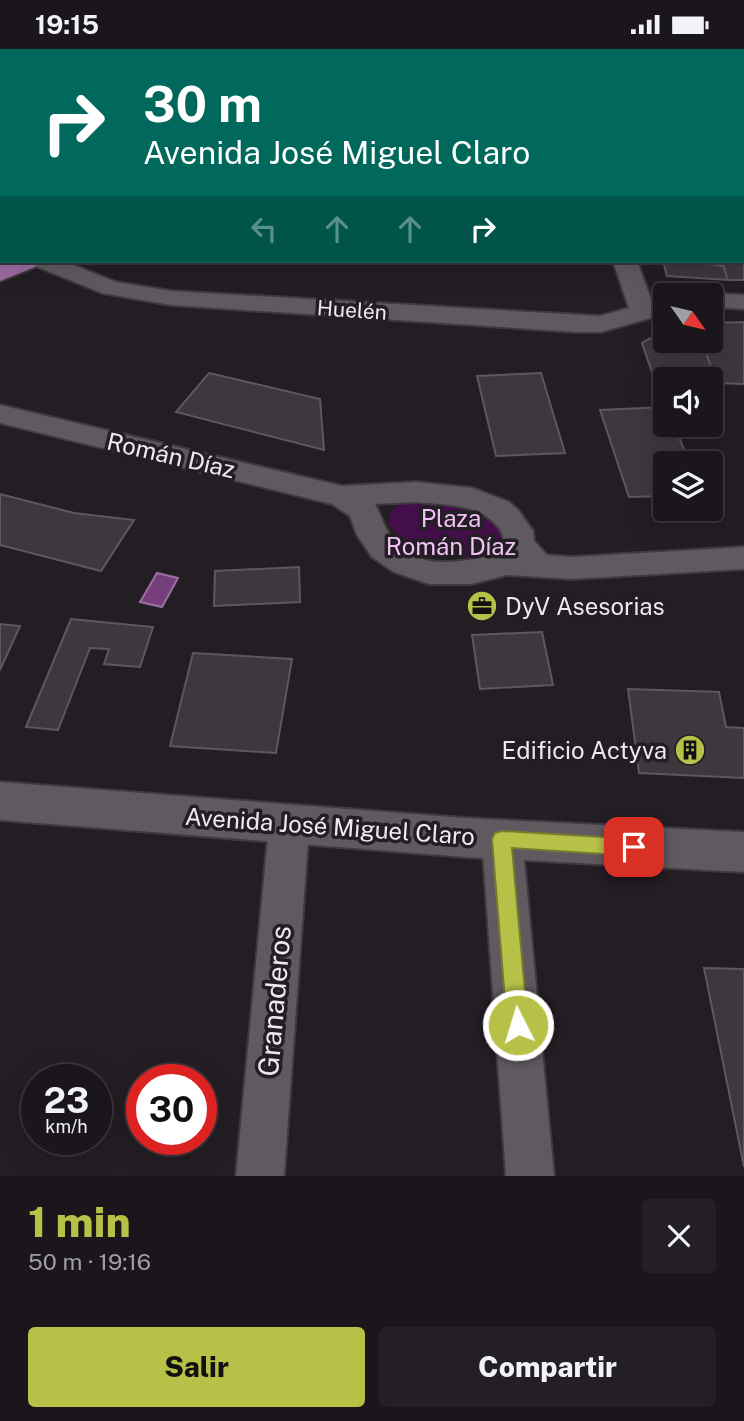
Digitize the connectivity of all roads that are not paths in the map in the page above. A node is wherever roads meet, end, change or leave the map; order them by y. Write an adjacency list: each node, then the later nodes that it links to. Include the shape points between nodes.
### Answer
1 (21, 263): 4 (main road)
2 (48, 263): 8 (street, Huelén, via 111,288 171,298 564,324 601,324)
3 (626, 263): 7 (street)
4 (0, 273)
5 (723, 301): 6 (street)
6 (744, 302)
7 (653, 307)
8 (653, 309)
9 (0, 414): 10 (street, Román Díaz)
10 (342, 496): 12 (street, Román Díaz, via 416,492 473,498 508,518 519,544); 12 (street, Román Díaz, via 363,510 383,549 429,573 452,575 507,564)
11 (744, 558): 12 (street, Román Díaz, via 572,568)
12 (537, 565)
13 (0, 801): 14 (street, Avenida José Miguel Claro)
14 (289, 826): 15 (street, Avenida José Miguel Claro); 17 (street, Granaderos)
15 (502, 839): 16 (street, Avenida José Miguel Claro); 18 (street)
16 (744, 852)
17 (260, 1176)
18 (530, 1176)

